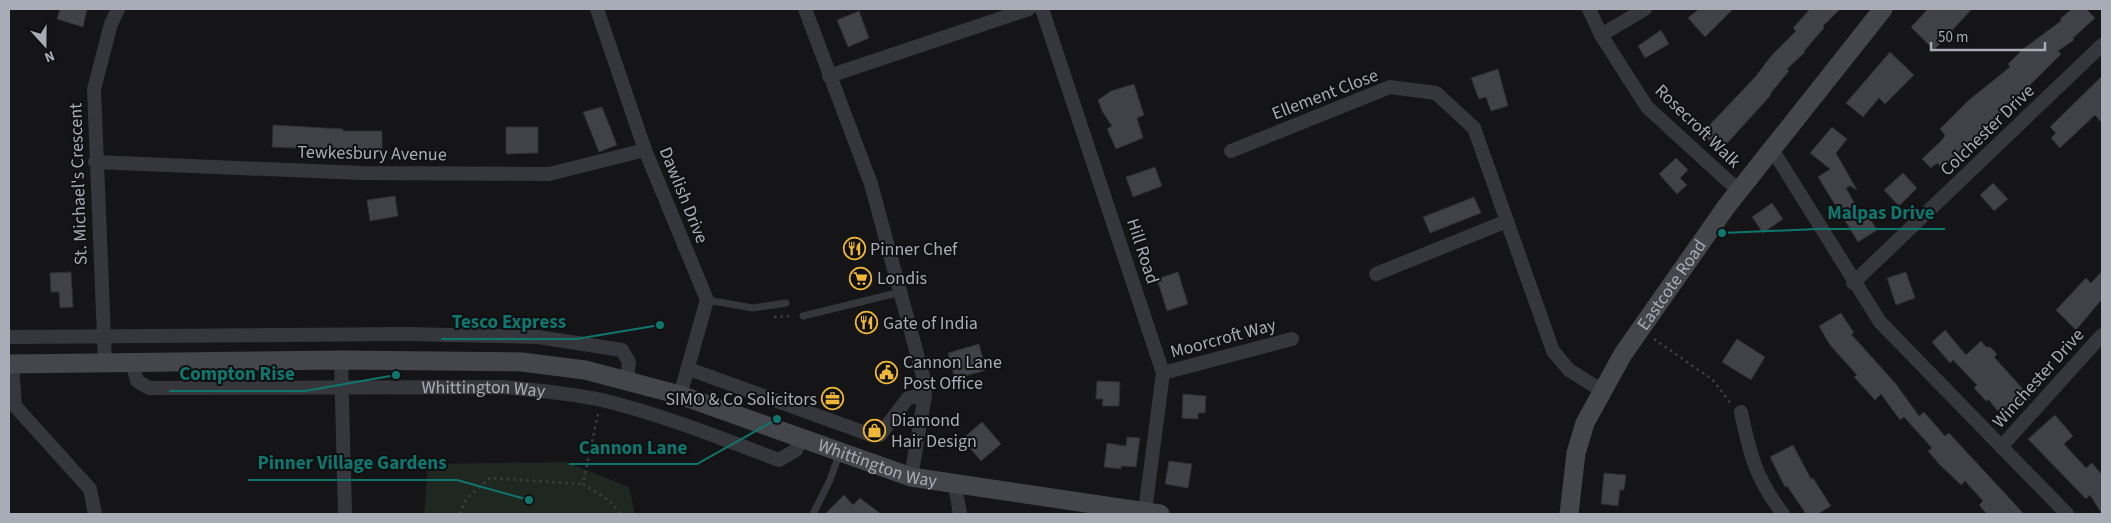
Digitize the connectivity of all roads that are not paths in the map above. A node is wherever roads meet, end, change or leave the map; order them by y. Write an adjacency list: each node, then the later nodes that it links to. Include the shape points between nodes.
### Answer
1 (118, 9): 15 (street, St. Michael's Crescent, via 94,89)
2 (598, 9): 13 (street, Dawlish Drive)
3 (805, 9): 11 (street)
4 (1029, 9): 11 (street)
5 (1042, 9): 33 (street, Hill Road)
6 (1588, 9): 9 (street, Rosecroft Walk)
7 (1645, 9): 9 (street)
8 (1883, 9): 12 (street, Eastcote Road)
9 (1601, 35): 16 (street, Rosecroft Walk, via 1647,106)
10 (2102, 45): 19 (street, Colchester Drive)
11 (829, 76): 20 (street, via 871,184)
12 (1772, 149): 16 (street, Eastcote Road); 19 (street)
13 (646, 150): 15 (street, Tewkesbury Avenue, via 549,174 362,173); 21 (street, Dawlish Drive)
14 (1231, 151): 17 (street, Ellement Close, via 1390,87 1436,93 1474,128)
15 (95, 162): 24 (street, St. Michael's Crescent)
16 (1739, 190): 36 (street, Eastcote Road, via 1640,329)
17 (1507, 220): 18 (street); 36 (street, Ellement Close, via 1553,351 1569,370)
18 (1376, 274)
19 (1853, 283): 41 (street, via 1880,322)
20 (902, 292): 23 (lane); 38 (street)
21 (707, 300): 22 (lane, via 753,308); 32 (street)
22 (786, 303)
23 (803, 316)
24 (103, 336): 26 (street); 29 (street, St. Michael's Crescent); 34 (street, via 405,334 538,337 622,350 629,362)
25 (2102, 336): 41 (street, Winchester Drive)
26 (9, 337)
27 (1292, 339): 33 (street, Moorcroft Way)
28 (341, 360): 30 (street, Whittington Way); 34 (street, Whittington Way, via 522,362 585,370); 35 (street)
29 (105, 362): 30 (street, Whittington Way); 31 (street, Whittington Way)
30 (132, 362): 35 (street, Whittington Way, via 137,381 149,388)
31 (10, 364): 46 (street, via 16,406 90,489)
32 (689, 369): 37 (street); 38 (street, via 871,435 880,435 908,398)
33 (1163, 373): 45 (street, Hill Road)
34 (627, 380): 37 (street, Whittington Way)
35 (342, 387): 40 (street, Whittington Way, via 504,387 558,392 654,414 779,460 796,450); 47 (street)
36 (1601, 390): 50 (street, Eastcote Road, via 1584,423 1576,453)
37 (680, 395): 40 (street, Whittington Way)
38 (925, 395): 43 (street)
39 (1741, 412): 51 (street, via 1750,455 1764,490)
40 (801, 439): 42 (street, Whittington Way)
41 (2001, 447): 52 (street)
42 (840, 452): 43 (street, Whittington Way); 48 (lane)
43 (910, 477): 44 (street, Whittington Way)
44 (956, 485): 45 (street, Whittington Way, via 1009,490); 49 (street)
45 (1152, 513)
46 (95, 514)
47 (345, 514)
48 (813, 514)
49 (960, 514)
50 (1569, 514)
51 (1782, 514)
52 (2067, 514)

